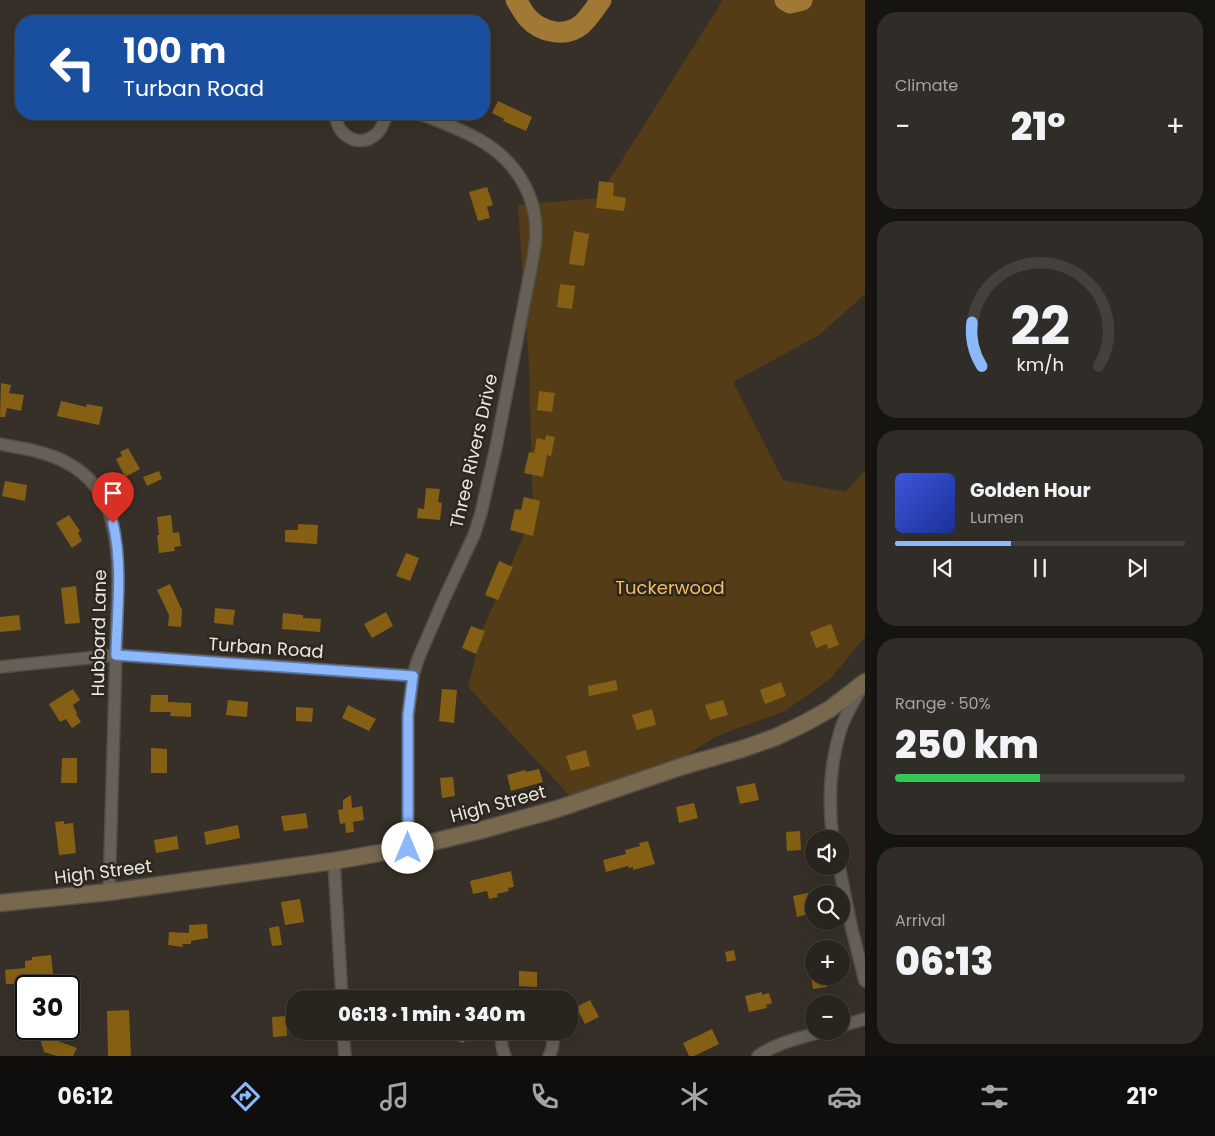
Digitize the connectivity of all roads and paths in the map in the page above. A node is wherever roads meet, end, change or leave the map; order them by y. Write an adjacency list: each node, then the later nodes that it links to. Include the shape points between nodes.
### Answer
1 (337, 120): 2 (street, via 343,134 359,140 376,135)
2 (384, 120)
3 (435, 120): 7 (street, Three Rivers Drive, via 471,135 502,156 518,175 529,196 536,232 481,513)
4 (0, 444): 5 (street, Hubbard Lane, via 45,454 70,464 90,480 106,501 118,551)
5 (116, 655): 6 (street, Turban Road); 7 (street, Turban Road); 13 (street, Hubbard Lane)
6 (0, 667)
7 (413, 676): 10 (street, Three Rivers Drive, via 408,715)
8 (864, 683): 9 (street, via 848,712 837,744 831,795); 10 (street, High Street, via 818,716 759,743 579,802)
9 (832, 830)
10 (408, 848): 11 (street, High Street)
11 (334, 860): 13 (street, High Street); 16 (street)
12 (841, 875): 15 (street)
13 (109, 892): 14 (street, High Street)
14 (0, 903)
15 (865, 981)
16 (341, 990)
17 (865, 1019): 18 (street)
18 (850, 1023)
19 (805, 1036): 26 (street, via 783,1042)
20 (344, 1040): 23 (street)
21 (501, 1040): 24 (street)
22 (553, 1040): 25 (street)
23 (345, 1056)
24 (505, 1056)
25 (549, 1056)
26 (758, 1056)

